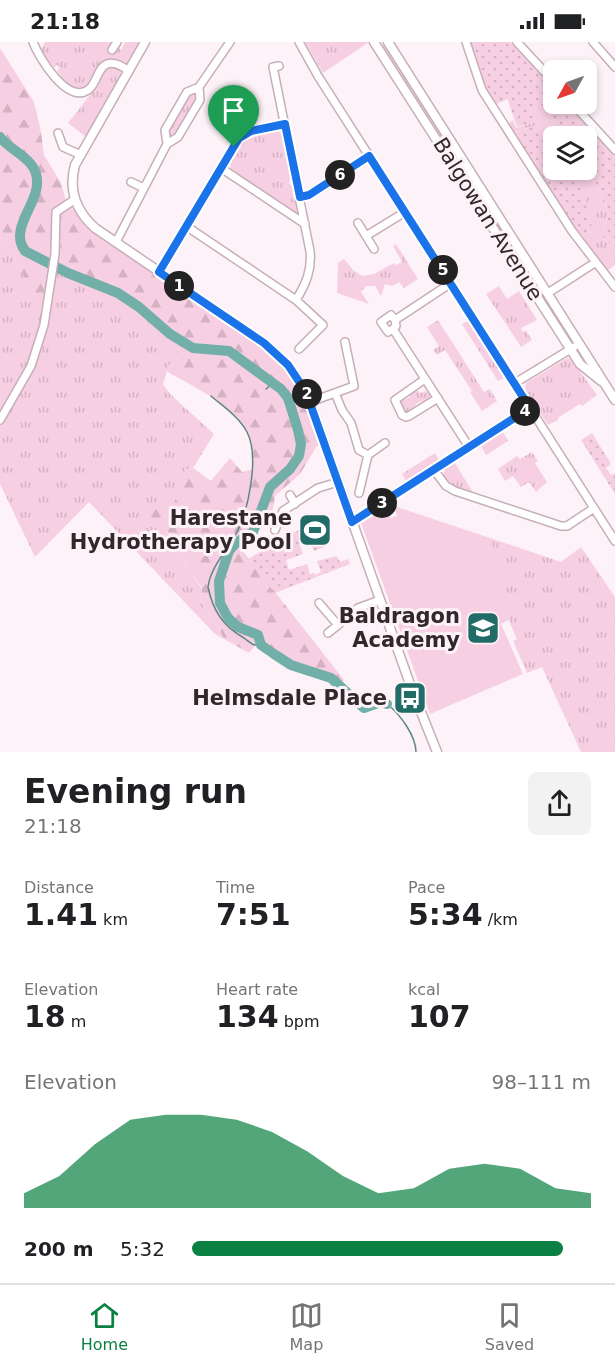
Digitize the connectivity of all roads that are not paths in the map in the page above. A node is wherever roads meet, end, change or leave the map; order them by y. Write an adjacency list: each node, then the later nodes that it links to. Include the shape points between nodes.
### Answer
1 (33, 42): 13 (street)
2 (43, 42): 13 (street)
3 (117, 42): 12 (street)
4 (146, 42): 17 (street)
5 (230, 42): 18 (street)
6 (298, 42): 25 (street)
7 (388, 42): 11 (street, Balgowan Avenue); 42 (street, Balgowan Avenue)
8 (466, 42): 38 (street, via 482,90)
9 (517, 42): 16 (street)
10 (593, 42): 15 (street)
11 (377, 45): 48 (street, Balgowan Avenue)
12 (112, 50)
13 (37, 51): 17 (street, via 65,88 73,92 87,91 108,63)
14 (279, 66): 20 (street, via 273,68)
15 (615, 67)
16 (543, 70)
17 (129, 71): 24 (street)
18 (199, 87): 22 (street, via 200,100 178,138); 22 (street, via 187,92 165,130)
19 (582, 114): 23 (street)
20 (285, 124): 26 (street, via 244,134); 29 (street)
21 (58, 133): 24 (street, via 63,147)
22 (167, 144): 28 (street)
23 (615, 150)
24 (81, 155): 30 (street, via 72,176)
25 (369, 156): 29 (street); 31 (street)
26 (221, 168): 33 (street); 34 (street)
27 (131, 182): 28 (street)
28 (144, 188): 36 (street)
29 (300, 197): 33 (street)
30 (74, 201): 36 (street, via 86,220); 58 (street, via 56,212 55,254 44,325 31,366)
31 (405, 212): 35 (street); 40 (street)
32 (358, 223): 35 (street)
33 (305, 224): 43 (street, via 311,263 308,279)
34 (186, 226): 39 (street); 43 (street)
35 (366, 236): 37 (street)
36 (116, 242): 39 (street)
37 (374, 249)
38 (596, 262): 41 (street); 42 (street)
39 (159, 272): 56 (street, via 277,353 298,378)
40 (451, 283): 44 (street); 51 (street)
41 (615, 287)
42 (548, 293): 47 (street, Balgowan Avenue)
43 (296, 300): 49 (street, via 323,325)
44 (395, 320): 45 (street); 45 (street, via 391,315 381,322 388,332)
45 (393, 329): 50 (street)
46 (345, 342): 53 (street, via 354,386)
47 (580, 343): 48 (street); 52 (street, Balgowan Avenue)
48 (571, 348): 51 (street); 52 (street, Balgowan Avenue, via 580,364)
49 (299, 349)
50 (425, 379): 54 (street); 54 (street, via 397,396 395,404 406,417)
51 (515, 383): 57 (street)
52 (604, 383): 55 (street, Balgowan Avenue)
53 (335, 393): 56 (street); 61 (street, via 351,423 356,445)
54 (438, 398): 60 (street)
55 (615, 400)
56 (310, 402): 63 (street)
57 (530, 408): 60 (street); 67 (street)
58 (0, 420)
59 (385, 443): 61 (street)
60 (469, 447): 62 (street)
61 (368, 455): 64 (street)
62 (434, 470): 67 (street, via 455,491 561,526); 68 (street)
63 (338, 482): 66 (street, via 318,488); 68 (street)
64 (359, 493)
65 (290, 495): 66 (street)
66 (295, 504): 69 (street, via 281,513)
67 (594, 508): 70 (street)
68 (352, 522): 71 (street)
69 (275, 530)
70 (615, 541)
71 (380, 600): 73 (street, via 358,608); 75 (street)
72 (319, 603): 73 (street)
73 (338, 624): 74 (street)
74 (328, 633)
75 (437, 752)

